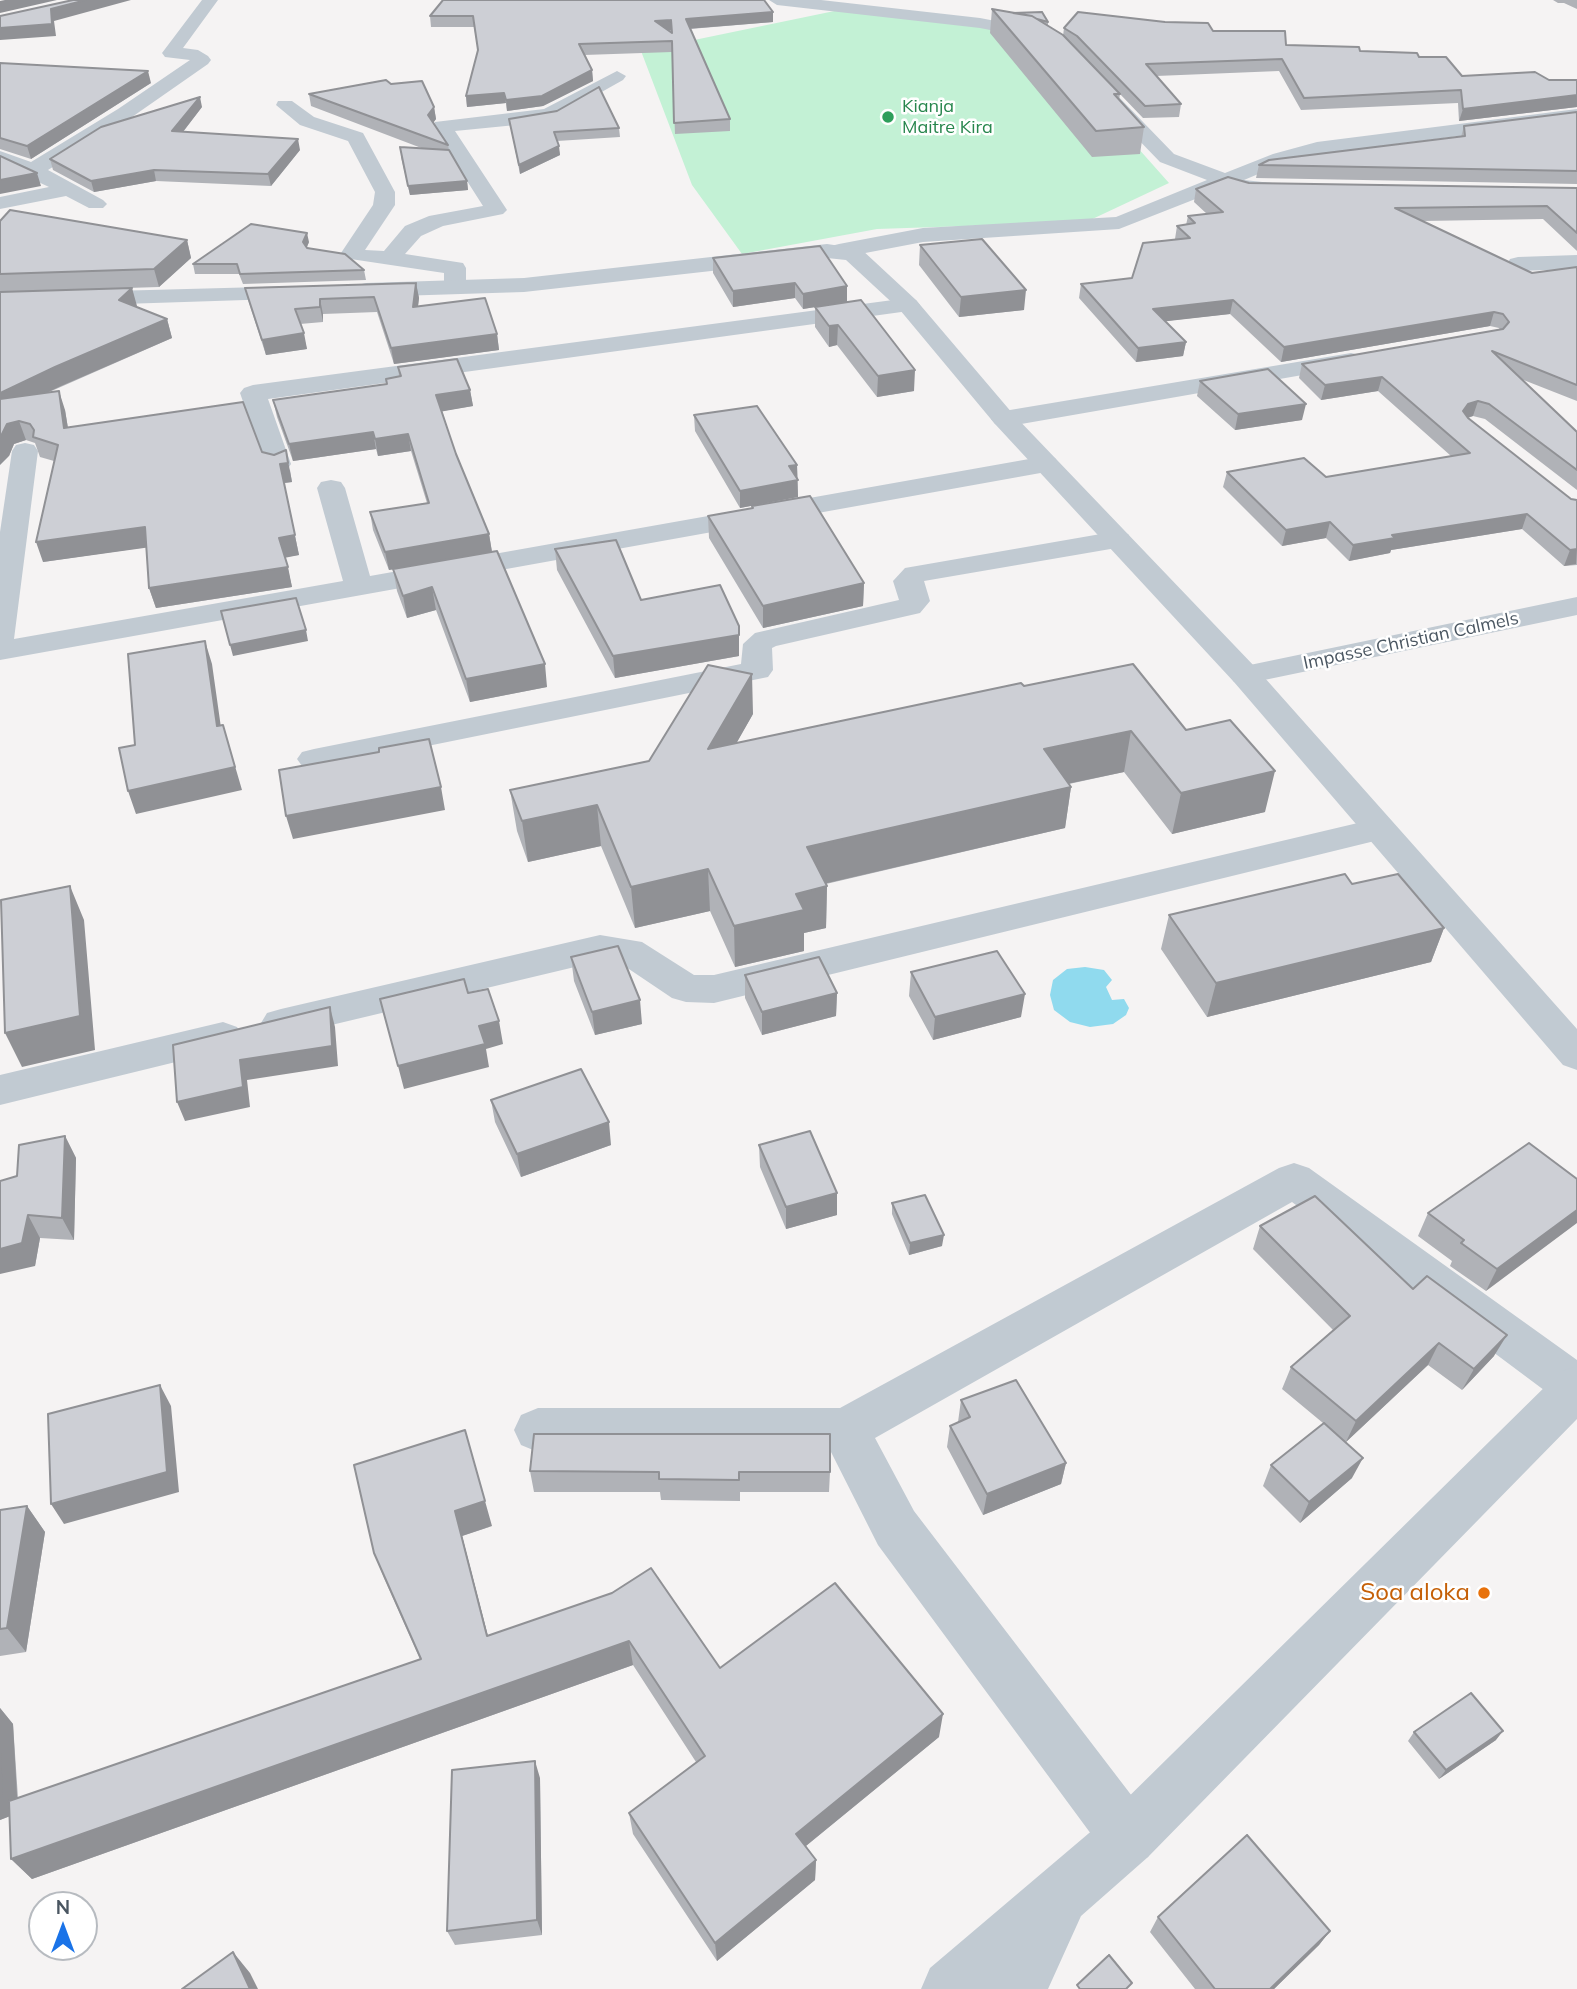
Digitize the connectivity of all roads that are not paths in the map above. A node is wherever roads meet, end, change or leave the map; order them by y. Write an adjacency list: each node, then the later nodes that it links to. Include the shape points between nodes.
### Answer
1 (210, 0): 9 (street, via 171,53 192,54 202,60)
2 (777, 0): 3 (street, via 980,23 1036,34)
3 (1057, 48)
4 (617, 76): 16 (street, via 550,113 442,126 496,211 438,221 413,231)
5 (1095, 83): 10 (street, via 1167,158)
6 (285, 105): 16 (street, via 307,121 356,136 385,192 384,205 341,252)
7 (1577, 115): 10 (street, via 1317,148)
8 (0, 157): 9 (street)
9 (33, 170): 12 (street)
10 (1227, 181): 11 (street, via 1247,188); 15 (street, via 1119,223 923,236)
11 (1298, 188)
12 (66, 190): 13 (street); 14 (street)
13 (0, 204)
14 (96, 204)
15 (839, 250): 19 (street, via 599,278); 23 (street, via 859,258)
16 (389, 259): 19 (street, via 455,268)
17 (1577, 262): 18 (street)
18 (1518, 264)
19 (455, 287): 20 (street)
20 (349, 291)
21 (323, 292): 22 (street)
22 (0, 301)
23 (908, 305): 25 (street); 27 (street, via 253,393)
24 (1369, 356): 25 (street)
25 (1004, 419): 28 (street)
26 (25, 451): 33 (street)
27 (278, 464)
28 (1046, 464): 30 (street); 31 (street)
29 (331, 488): 31 (street)
30 (1118, 540): 35 (street); 36 (street, via 915,574 908,581 915,601 909,607 766,639 758,644 757,670)
31 (359, 587): 34 (street)
32 (1577, 606): 35 (street, Impasse Christian Calmels)
33 (0, 637)
34 (0, 651)
35 (1245, 676): 37 (street)
36 (314, 759)
37 (1379, 829): 38 (street); 39 (street, via 714,989 686,988 629,951 600,948)
38 (1577, 1055)
39 (0, 1090)
40 (1577, 1387): 42 (street, via 1294,1180); 43 (street)
41 (538, 1430): 42 (street)
42 (845, 1430): 43 (street, via 896,1528)
43 (1128, 1838): 44 (street)
44 (1059, 1898): 45 (street); 46 (street)
45 (951, 1989)
46 (1017, 1989)

